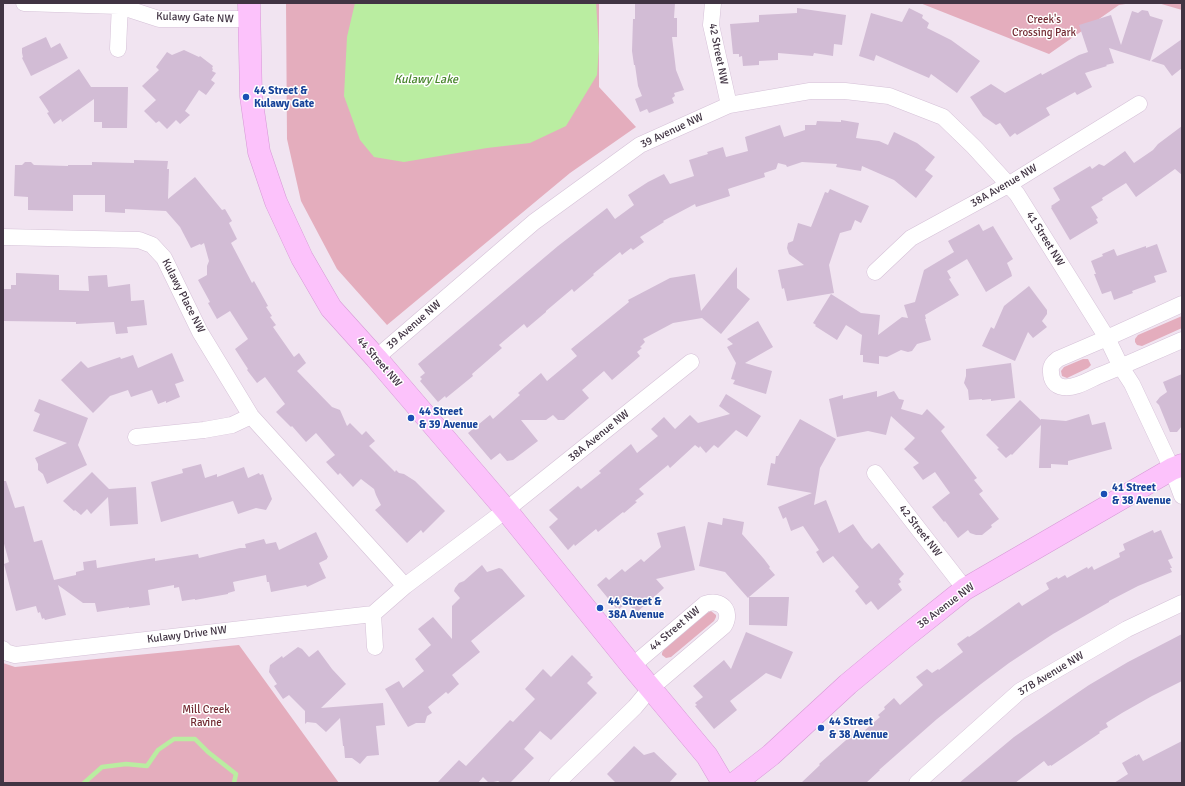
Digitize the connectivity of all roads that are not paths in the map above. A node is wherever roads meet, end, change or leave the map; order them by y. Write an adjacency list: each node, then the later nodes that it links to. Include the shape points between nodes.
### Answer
1 (24, 3): 3 (street, Kulawy Gate NW)
2 (713, 3): 7 (street, 42 Street NW, via 711,25)
3 (122, 4): 4 (street, Kulawy Gate NW, via 159,19); 5 (street)
4 (249, 11): 15 (street, 44 Street NW, via 251,96 259,152 276,202 302,258 331,308)
5 (118, 49)
6 (1139, 104): 9 (street, 38A Avenue NW)
7 (729, 105): 8 (street, 39 Avenue NW, via 810,91 845,90 889,96 943,117); 15 (street, 39 Avenue NW, via 640,145 534,222)
8 (974, 147): 9 (street, 41 Street NW)
9 (1008, 184): 11 (street, 38A Avenue NW, via 911,238); 13 (street, 41 Street NW, via 1017,194)
10 (3, 237): 18 (street, Kulawy Place NW, via 139,240 152,245 164,258 200,332)
11 (875, 272)
12 (1182, 304): 13 (street)
13 (1107, 338): 17 (street, 41 Street NW); 17 (street, via 1058,359 1052,364 1052,378 1062,387 1073,386)
14 (1182, 340): 17 (street)
15 (376, 358): 23 (street, 44 Street NW)
16 (691, 362): 23 (street, 38A Avenue NW)
17 (1121, 367): 20 (street, 41 Street NW)
18 (251, 416): 19 (street, via 232,425); 24 (street, Kulawy Place NW)
19 (136, 438)
20 (1177, 467): 22 (street, 41 Street NW); 25 (street, 38 Avenue NW)
21 (875, 473): 25 (street, 42 Street NW)
22 (1182, 496)
23 (506, 510): 24 (street); 30 (street, 44 Street NW)
24 (405, 586): 27 (street)
25 (965, 589): 34 (street, 38 Avenue NW, via 848,684 771,755)
26 (1182, 603): 35 (street, 37B Avenue NW, via 1127,629 1020,691)
27 (373, 614): 28 (street); 29 (street, Kulawy Drive NW, via 15,655)
28 (375, 647)
29 (3, 649)
30 (632, 666): 31 (street, 44 Street NW); 31 (street, 44 Street NW, via 705,604 715,602 723,606 727,617 724,626)
31 (650, 689): 32 (street, 44 Street NW); 33 (street, 44 Street NW, via 707,756)
32 (557, 783)
33 (722, 783)
34 (735, 783)
35 (917, 783)

